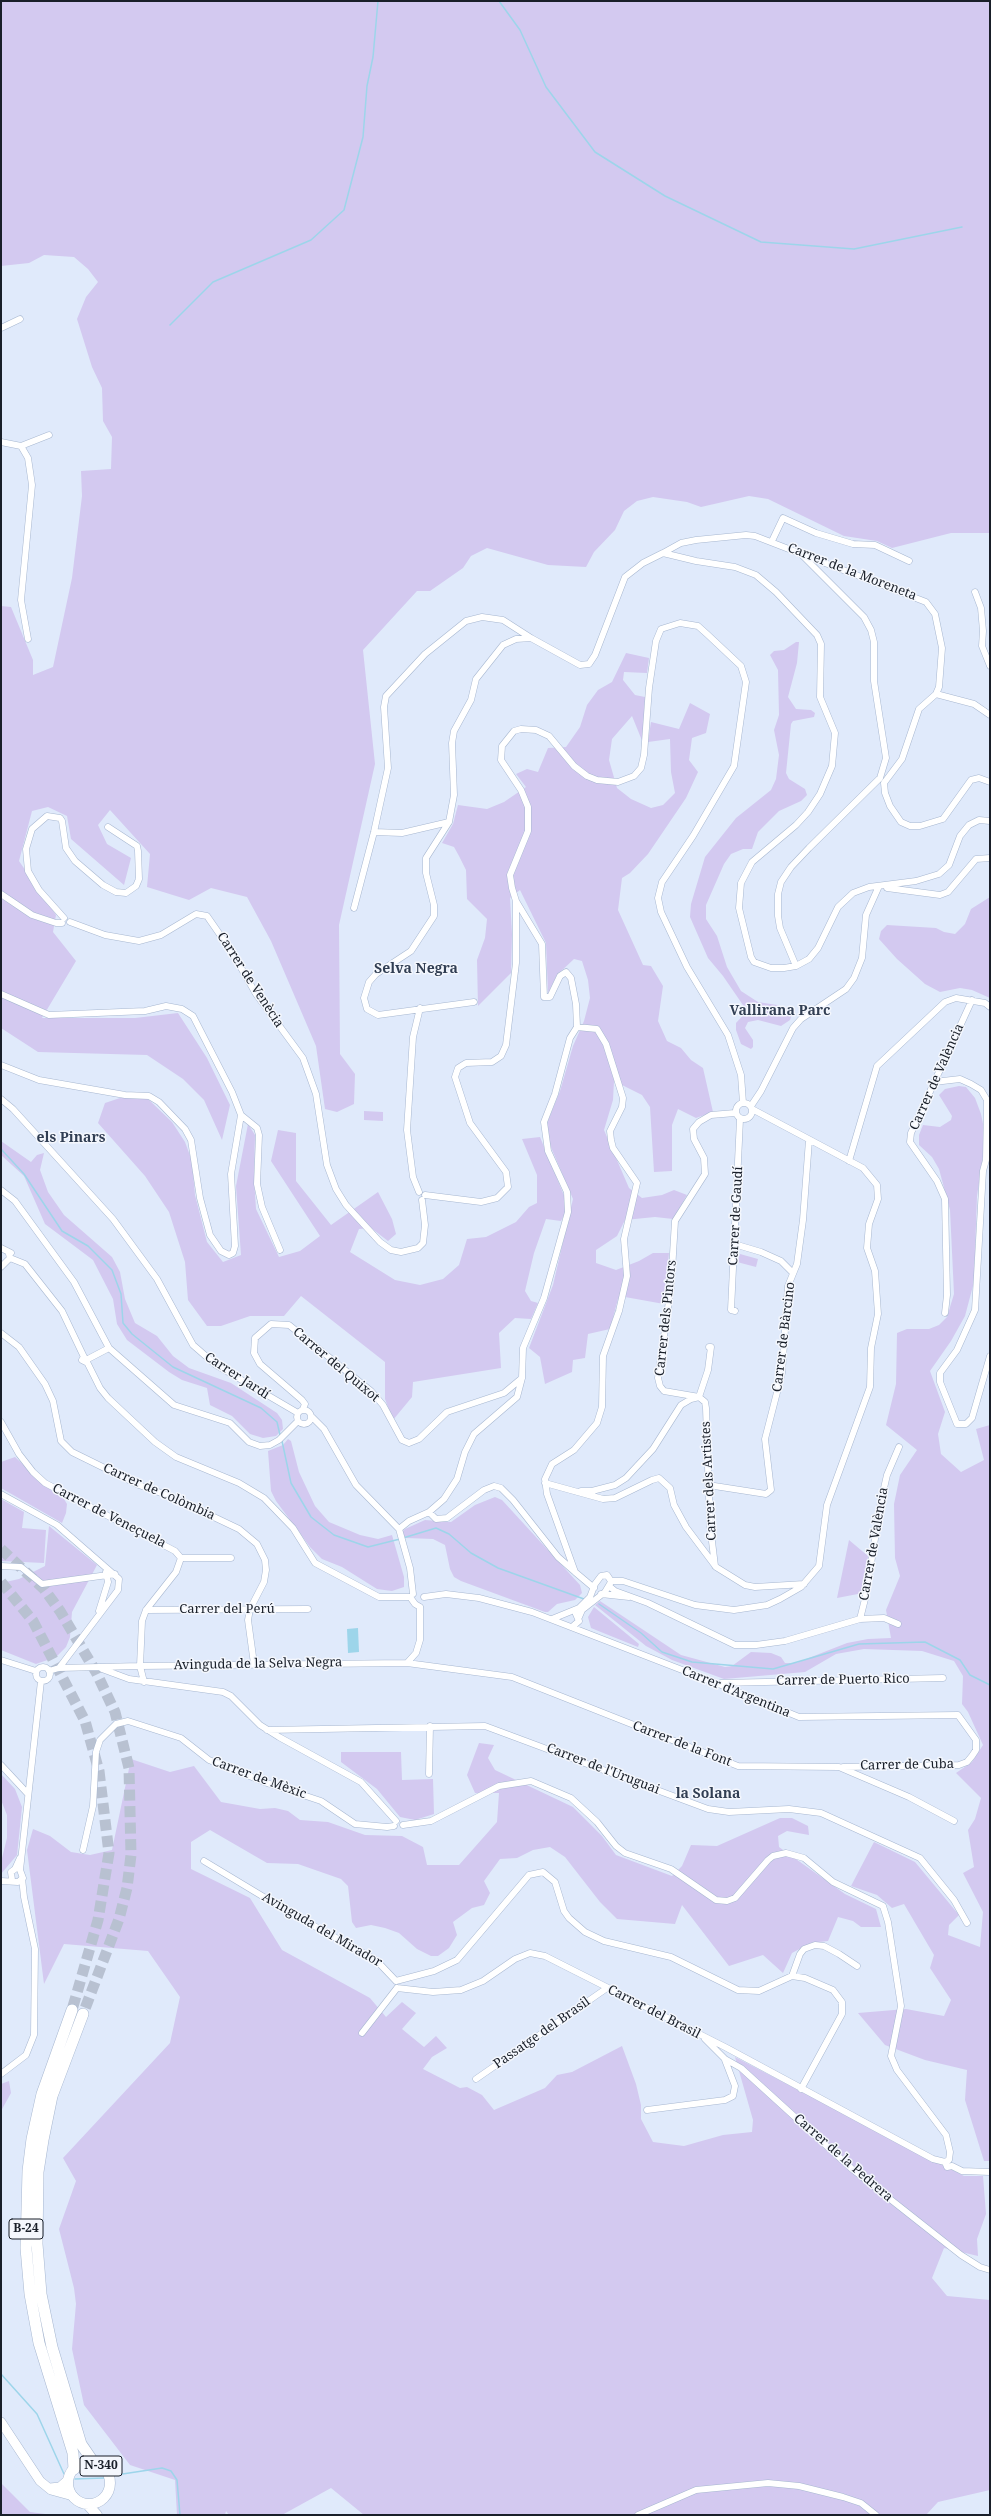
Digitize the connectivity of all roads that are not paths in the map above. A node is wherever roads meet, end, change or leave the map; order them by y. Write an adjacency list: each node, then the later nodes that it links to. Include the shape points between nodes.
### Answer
1 (20, 319): 2 (street)
2 (1, 328)
3 (49, 435): 5 (street)
4 (1, 442): 5 (street)
5 (21, 446): 11 (street, via 28,458 32,485 21,600)
6 (772, 542): 7 (street, Carrer de la Moreneta); 8 (street, Carrer de la Moreneta, via 746,535 712,538 681,543); 9 (street, via 782,518 816,533 853,544 875,546)
7 (799, 552): 14 (street, Carrer de la Moreneta, via 834,568 926,602 935,614 942,648 939,687); 16 (street, via 864,617 871,630 874,642 874,681 886,751)
8 (663, 553): 12 (street, Carrer de la Moreneta, via 643,563 625,577 595,655 589,664 580,665); 28 (street, via 734,567 756,575 817,635 821,644 820,697 835,733 836,746 828,779 796,825 752,862 745,873 738,896 754,962 771,968)
9 (909, 561)
10 (976, 592): 13 (street, via 981,608 982,646)
11 (28, 638)
12 (531, 638): 19 (street, via 516,639 503,645 476,679 471,700 454,731 454,795); 21 (street, via 503,620 474,618 455,628 439,641 392,688 386,696 384,707 388,768)
13 (990, 666)
14 (936, 694): 15 (street, via 974,704); 16 (street, via 919,709 902,759)
15 (990, 715)
16 (881, 782): 17 (street, via 895,815 906,824 920,826 943,819 971,780 979,778); 28 (street, via 809,848 781,882 778,916 780,928)
17 (990, 782)
18 (990, 821): 23 (street, via 979,820 969,825 960,836 949,865 939,874 916,882)
19 (449, 822): 21 (street, via 402,833); 33 (street, via 426,858 426,872 434,905 431,922 411,951 376,974 369,982 364,998 367,1009 378,1015)
20 (108, 827): 27 (street, via 136,846 138,851 139,879 136,886 126,893 116,892 103,885 74,861 66,848 60,818 47,816 32,829 26,849 28,871 39,890)
21 (374, 832): 26 (street)
22 (990, 858): 23 (street, via 976,859 948,892 940,895)
23 (880, 886): 28 (street, via 853,893 838,907 818,948 809,959); 39 (street, via 866,915 862,958 854,978 846,989 801,1019 793,1028)
24 (1, 894): 27 (street, via 32,915 56,923)
25 (516, 900): 34 (street, via 542,944 544,997 550,997 563,973 569,974 576,1004); 38 (street, via 510,876 528,831 528,807 521,790 501,760 502,746 514,731 536,730 549,736 574,766 587,776 612,782 634,776 641,768 644,755 649,688 658,635 661,629 672,624 698,626 741,666 746,682 734,766 693,836 662,882 658,898 661,912 687,967 728,1035 741,1076); 46 (street, via 516,963 506,1045 501,1056 492,1062 466,1063 458,1068 455,1077 470,1123 506,1172 508,1187 496,1198 481,1202)
26 (354, 908)
27 (63, 920): 46 (street, Carrer de Venècia, via 67,925 70,922 105,935 139,941 161,935 196,914 207,916 232,952 256,994 303,1058 316,1094 327,1165 336,1189 346,1205 380,1242 391,1250 406,1252 418,1248 426,1237)
28 (796, 966)
29 (1, 994): 41 (street, via 49,1015 145,1011 166,1006 186,1011 193,1016 201,1029)
30 (972, 1000): 32 (street); 36 (street, Carrer de València); 44 (street, via 956,998 945,1002 877,1066)
31 (474, 1002): 33 (street)
32 (990, 1007)
33 (420, 1008): 46 (street, Carrer de Venècia, via 414,1037 407,1130 413,1177)
34 (576, 1027): 60 (street, via 570,1038 555,1094 544,1122 548,1151 567,1192 568,1212 544,1298 523,1348); 68 (street, via 597,1029 606,1044 623,1098 622,1107 610,1131 611,1140 613,1148 635,1178 637,1189 624,1239 627,1276 619,1311 603,1356 602,1407 597,1423 574,1450 552,1464 546,1473)
35 (1, 1065): 41 (street, via 38,1080 125,1095 149,1096 159,1102 185,1128 191,1140 200,1198 210,1235 217,1248 229,1255 233,1253 235,1246 231,1174)
36 (934, 1082): 54 (street, Carrer de València, via 911,1133 910,1142 937,1181 945,1199); 58 (street, via 960,1079 981,1090 987,1100 986,1160 983,1171 975,1310 958,1350 940,1373 940,1382 957,1424 966,1424 972,1418)
37 (1, 1099): 63 (street, Carrer Jardí, via 13,1109 112,1219 157,1279 193,1345 216,1365 293,1413)
38 (743, 1103): 39 (street); 40 (street)
39 (752, 1107): 42 (street, via 746,1118); 43 (street)
40 (735, 1113): 42 (street); 61 (street, Carrer dels Pintors, via 711,1115 699,1122 693,1130 706,1166 705,1174 675,1221 671,1287 658,1378 664,1390)
41 (241, 1115): 49 (street, via 257,1128 260,1135 257,1184 262,1207)
42 (740, 1119): 47 (street, Carrer de Gaudí)
43 (809, 1140): 44 (street); 52 (street, Carrer de Bàrcino, via 803,1220 797,1264)
44 (849, 1161): 85 (street, via 863,1168 877,1184 878,1199 869,1224 867,1248 875,1271 878,1314 871,1348 870,1387 827,1505 819,1566)
45 (1, 1190): 57 (street, via 15,1201 74,1282)
46 (422, 1196)
47 (734, 1244): 52 (street, via 781,1261); 53 (street, Carrer de Gaudí, via 731,1310)
48 (1, 1248): 50 (street)
49 (280, 1250)
50 (11, 1257): 51 (street); 59 (street, via 25,1264 62,1311)
51 (1, 1267)
52 (793, 1272): 69 (street, Carrer de Bàrcino, via 788,1286 782,1373 765,1439 771,1493)
53 (735, 1311)
54 (945, 1313)
55 (1, 1333): 92 (street, Carrer de Colòmbia, via 19,1347 45,1384 52,1401 61,1441 72,1452 132,1482 211,1516 252,1538 262,1551 266,1570 264,1582)
56 (709, 1347): 61 (street, via 708,1370)
57 (109, 1348): 59 (street); 65 (street, via 174,1404 230,1423 249,1442 260,1446 270,1445)
58 (990, 1356)
59 (86, 1359): 88 (street, via 100,1388 108,1398 155,1442 176,1457 240,1483 264,1498 293,1528 315,1563 379,1597)
60 (522, 1378): 62 (street, Carrer del Quixot, via 504,1393 447,1412 415,1442 405,1442 371,1391 289,1325 271,1324 255,1338 254,1354 260,1364 302,1400 305,1404); 72 (street, via 517,1397 474,1434 450,1491)
61 (699, 1397): 69 (street, Carrer dels Artistes, via 705,1402 706,1408); 70 (street, via 681,1405 653,1449 626,1478 592,1491)
62 (304, 1410): 63 (street); 64 (street)
63 (298, 1413): 65 (street)
64 (312, 1416): 65 (street, via 307,1423); 73 (street, via 324,1428 356,1485)
65 (298, 1421)
66 (1, 1422): 74 (street, Carrer de Veneçuela, via 19,1454 45,1483 175,1551)
67 (899, 1447): 100 (street, Carrer de València, via 887,1475 881,1501)
68 (545, 1483): 70 (street); 79 (street)
69 (708, 1485): 78 (street, Carrer dels Artistes)
70 (580, 1491): 78 (street, via 595,1497 614,1498 652,1480 659,1478 665,1481 686,1527)
71 (1, 1494): 76 (street, via 57,1525)
72 (429, 1512): 73 (street, via 409,1521); 79 (street, via 436,1519 447,1518 484,1490 494,1486 501,1488 558,1557)
73 (400, 1535): 88 (street, via 410,1568)
74 (181, 1558): 75 (street); 94 (street, via 176,1572)
75 (231, 1558)
76 (102, 1563): 80 (street); 81 (street)
77 (1, 1566): 81 (street, via 21,1567 42,1584)
78 (716, 1567): 85 (street, via 745,1585 755,1587)
79 (575, 1572): 82 (street)
80 (115, 1574): 81 (street); 97 (street, via 119,1579 118,1590)
81 (107, 1575): 97 (street, via 108,1582)
82 (585, 1579): 83 (street); 86 (street)
83 (597, 1581): 84 (street, via 605,1574); 86 (street)
84 (610, 1583): 85 (street, via 623,1582 695,1605 723,1610 767,1605); 87 (street); 90 (street, via 615,1591)
85 (804, 1584)
86 (594, 1589): 87 (street); 95 (street, via 590,1597)
87 (601, 1594): 90 (street); 99 (street, via 582,1610)
88 (412, 1596): 89 (street); 91 (street, via 415,1604)
89 (424, 1597): 91 (street, via 425,1602); 98 (street, via 446,1594 479,1598)
90 (635, 1598): 100 (street, via 728,1642 742,1646 785,1641)
91 (420, 1607): 106 (street, via 420,1640 416,1653)
92 (250, 1609): 93 (street, Carrer del Perú); 94 (street, Carrer del Perú); 107 (street, Carrer de Colòmbia, via 248,1620)
93 (308, 1609)
94 (146, 1610): 108 (street, via 142,1620)
95 (573, 1612): 96 (street); 99 (street, Carrer d'Argentina)
96 (566, 1614): 98 (street); 101 (street)
97 (98, 1615): 109 (street)
98 (551, 1619): 101 (street)
99 (579, 1619): 103 (street); 104 (street, Carrer d'Argentina)
100 (860, 1619): 102 (street, via 884,1618)
101 (566, 1624): 103 (street, Carrer d'Argentina)
102 (898, 1624)
103 (572, 1627): 104 (street, Carrer d'Argentina)
104 (592, 1635): 116 (street, Carrer d'Argentina)
105 (1, 1660): 111 (street)
106 (407, 1662): 107 (street, Avinguda de la Selva Negra); 123 (street, Carrer de la Font, via 512,1677 738,1766)
107 (254, 1664): 108 (street, Avinguda de la Selva Negra)
108 (140, 1666): 110 (street, Avinguda de la Selva Negra); 115 (street)
109 (59, 1668): 110 (street, Avinguda de la Selva Negra); 112 (street, Avinguda de la Selva Negra)
110 (100, 1668): 115 (street)
111 (36, 1671): 112 (street, via 43,1667); 114 (street, via 36,1677)
112 (49, 1671): 114 (street, via 48,1679)
113 (943, 1678): 117 (street, Carrer de Puerto Rico)
114 (41, 1681): 125 (street)
115 (144, 1682): 121 (street, via 223,1692 231,1696)
116 (717, 1683): 117 (street, Carrer de Puerto Rico); 118 (street, Carrer d'Argentina)
117 (742, 1683): 118 (street)
118 (735, 1691): 119 (street, Carrer d'Argentina, via 799,1717)
119 (958, 1715): 123 (street, Carrer de Cuba, via 976,1744 972,1756 963,1764)
120 (430, 1726): 121 (street, Carrer de l'Uruguai); 124 (street); 135 (street, Carrer de l'Uruguai, via 480,1725 495,1728 713,1810 809,1810 835,1818 920,1858 954,1900)
121 (267, 1730): 127 (street, via 356,1778)
122 (1, 1765): 125 (street)
123 (839, 1767): 126 (street, Carrer de la Font, via 909,1797)
124 (429, 1774)
125 (28, 1794): 130 (street, via 22,1852)
126 (954, 1821)
127 (395, 1823): 128 (street, Carrer de Mèxic, via 387,1827 355,1824 321,1801 267,1784 209,1760 181,1738 128,1721 116,1724 100,1740 96,1752 92,1806); 150 (street, via 402,1821 403,1825 432,1821 499,1786 531,1781 571,1798 625,1853 671,1869 716,1900 735,1898 773,1856 786,1853 804,1858 833,1882 883,1906 901,2006 891,2056 897,2070 946,2136 950,2145)
128 (83, 1850)
129 (204, 1861): 138 (street, Avinguda del Mirador, via 376,1960)
130 (17, 1869): 131 (street); 132 (street)
131 (22, 1878): 132 (street); 134 (street)
132 (13, 1879): 133 (street); 134 (street)
133 (1, 1880)
134 (24, 1897): 146 (street, via 35,1949 34,2035 26,2055)
135 (967, 1923)
136 (857, 1966): 137 (street, via 824,1946 815,1945 804,1949 800,1954)
137 (792, 1976): 138 (street, via 760,1991 738,1990 672,1957 604,1941 585,1932 569,1918 564,1912 555,1882 543,1872 529,1875 457,1960 434,1971); 148 (street, via 805,1978 833,1990 842,2002 843,2008 840,2020)
138 (396, 1981): 139 (street)
139 (397, 1988): 140 (street, Carrer del Brasil, via 433,1992 461,1990 484,1981 515,1959 536,1953); 143 (street)
140 (607, 1988): 144 (street, Carrer del Brasil); 147 (street, Passatge del Brasil)
141 (72, 2010): 154 (highway, B-24, via 42,2094 32,2139 28,2171 26,2248 30,2294 39,2343)
142 (83, 2014): 154 (highway, B-24, via 52,2096 38,2172 36,2213 41,2294)
143 (362, 2033)
144 (702, 2037): 145 (street, Carrer de la Pedrera); 148 (street, Carrer del Brasil, via 726,2047)
145 (725, 2059): 149 (street, via 735,2086 733,2096 725,2100); 152 (street, Carrer de la Pedrera, via 741,2068 852,2169 961,2255)
146 (1, 2074)
147 (476, 2078)
148 (801, 2089): 150 (street, Carrer del Brasil, via 933,2159)
149 (647, 2110)
150 (949, 2163): 151 (street, Carrer del Brasil, via 968,2172)
151 (990, 2172)
152 (990, 2270)
153 (1, 2422): 158 (street)
154 (78, 2452): 155 (highway); 156 (highway)
155 (94, 2463): 156 (main road, N-340, via 83,2463); 160 (main road, N-340, via 104,2468 110,2479 109,2491)
156 (74, 2469): 157 (main road, N-340)
157 (68, 2480): 158 (street, N-340, via 60,2488); 159 (main road, N-340)
158 (46, 2487): 159 (street)
159 (73, 2496): 161 (main road)
160 (101, 2501): 161 (main road); 163 (main road, N-340)
161 (87, 2504): 162 (main road)
162 (96, 2515)
163 (100, 2515)
164 (638, 2515): 165 (street, via 696,2490 768,2483 799,2486 843,2497 860,2503)
165 (876, 2515)

